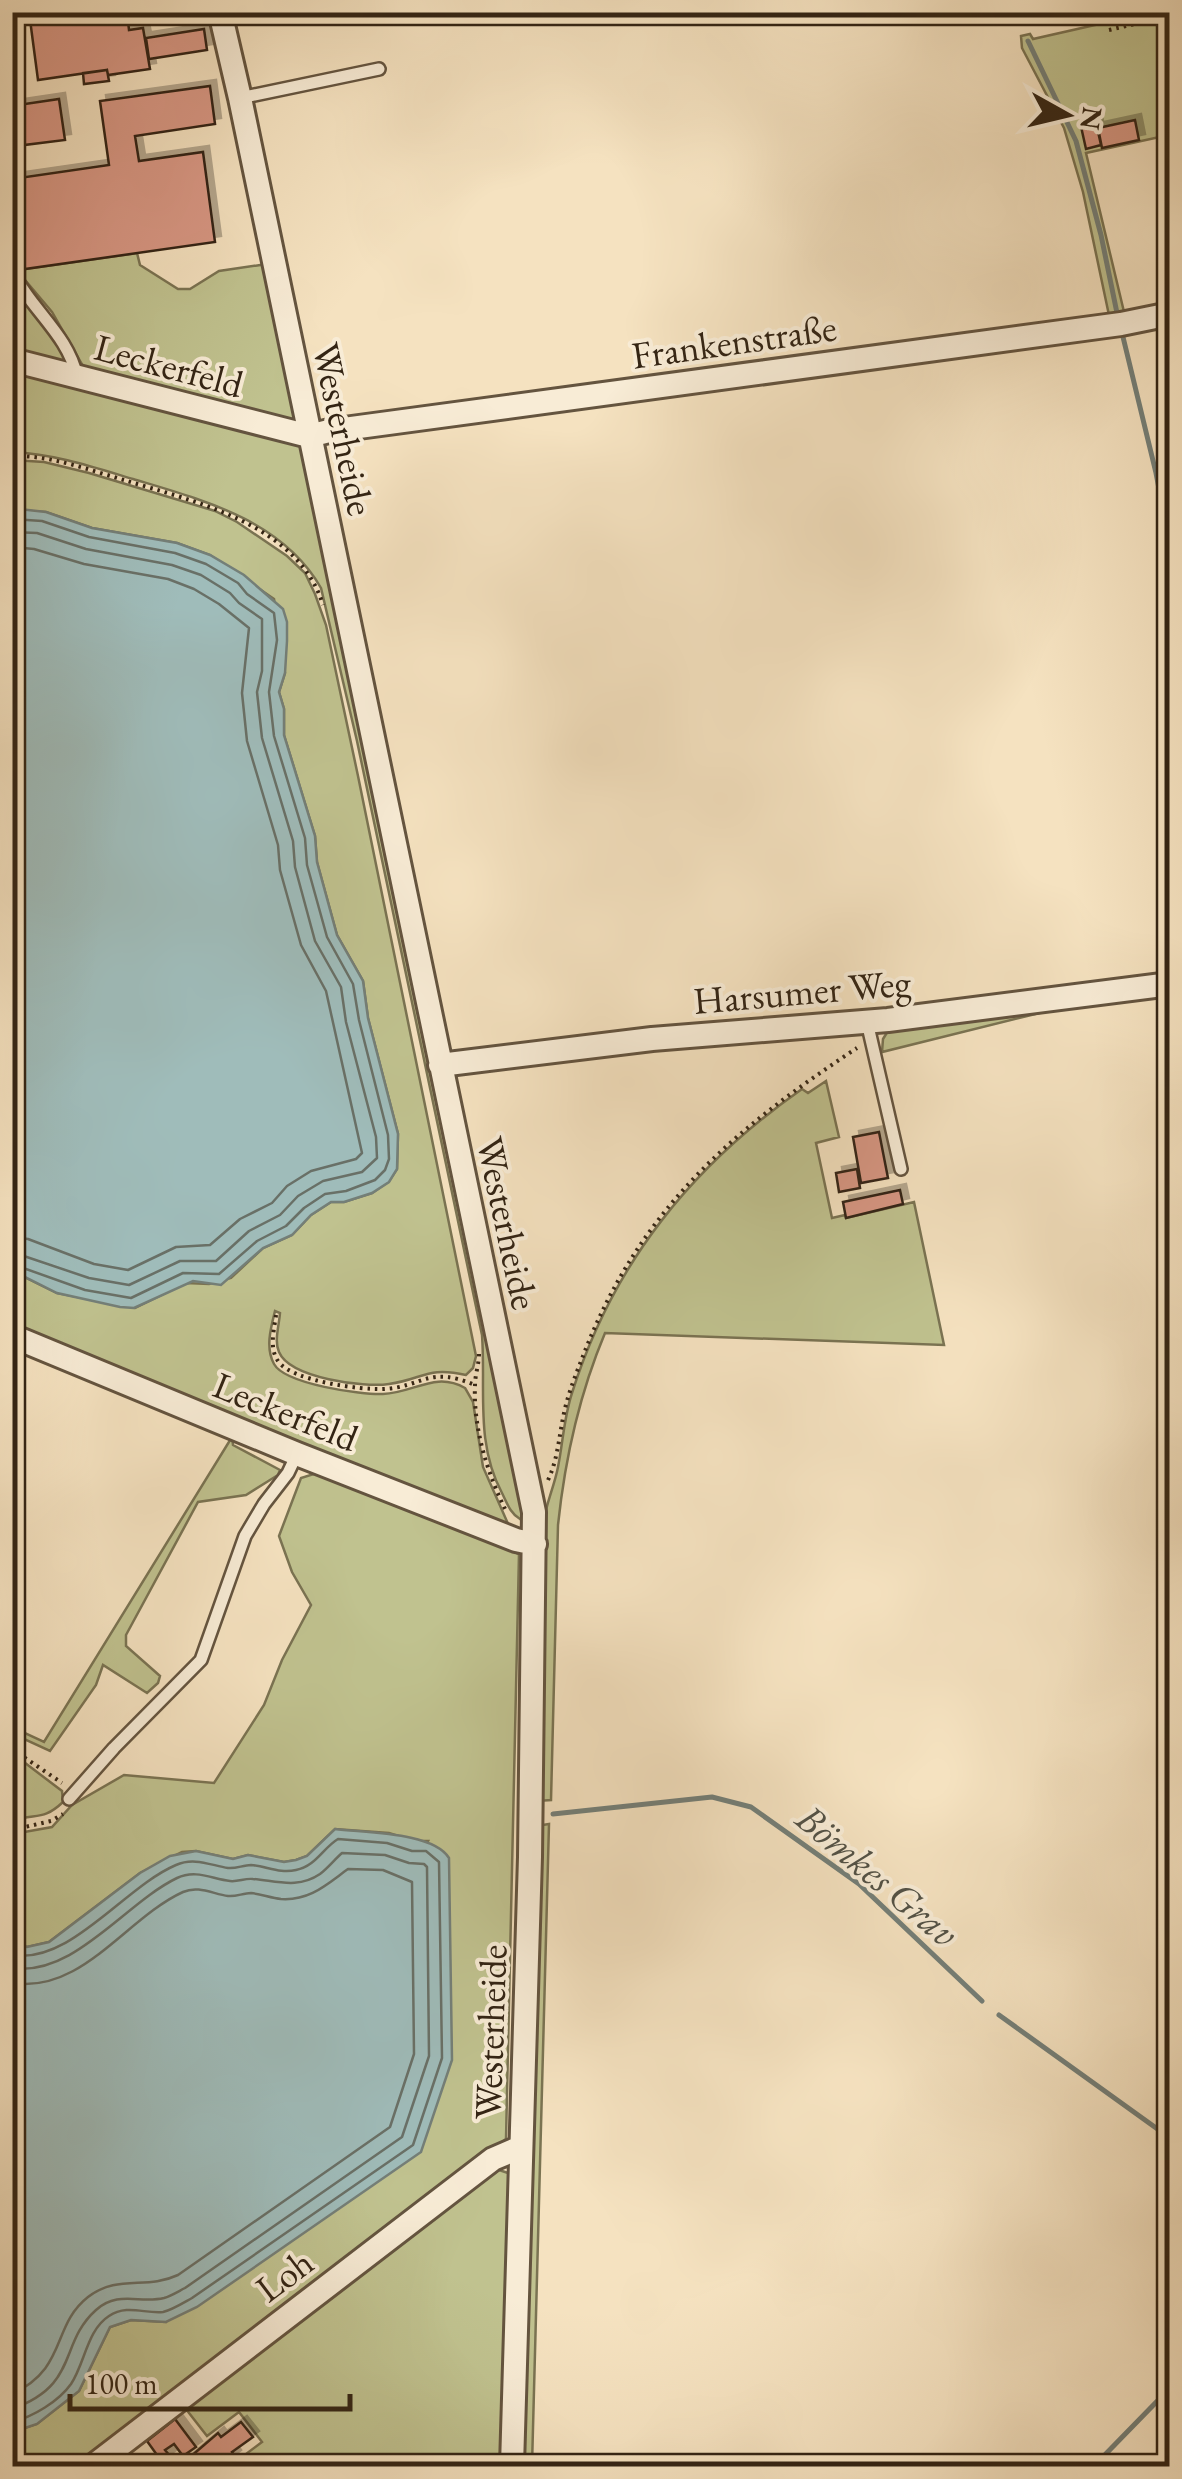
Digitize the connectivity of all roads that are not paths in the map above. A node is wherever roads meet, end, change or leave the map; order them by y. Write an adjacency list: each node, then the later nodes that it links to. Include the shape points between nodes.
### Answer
1 (220, 12): 3 (street, Westerheide)
2 (379, 69): 3 (lane)
3 (240, 98): 8 (street, Westerheide)
4 (12, 269): 7 (lane, via 66,347)
5 (1170, 314): 8 (street, Frankenstraße)
6 (12, 360): 7 (street, Leckerfeld)
7 (77, 376): 8 (street, Leckerfeld)
8 (309, 436): 11 (street, Westerheide)
9 (1170, 984): 10 (street, Harsumer Weg)
10 (871, 1030): 11 (street, Harsumer Weg, via 652,1040); 12 (lane)
11 (440, 1065): 15 (street, Westerheide, via 534,1512)
12 (901, 1169)
13 (12, 1336): 14 (street, Leckerfeld)
14 (297, 1454): 15 (street, Leckerfeld); 16 (lane, via 245,1536 201,1660)
15 (526, 1541): 17 (street, Westerheide)
16 (69, 1799)
17 (521, 2147): 18 (street, Loh, via 492,2159); 19 (street, Westerheide)
18 (92, 2466)
19 (512, 2466)

